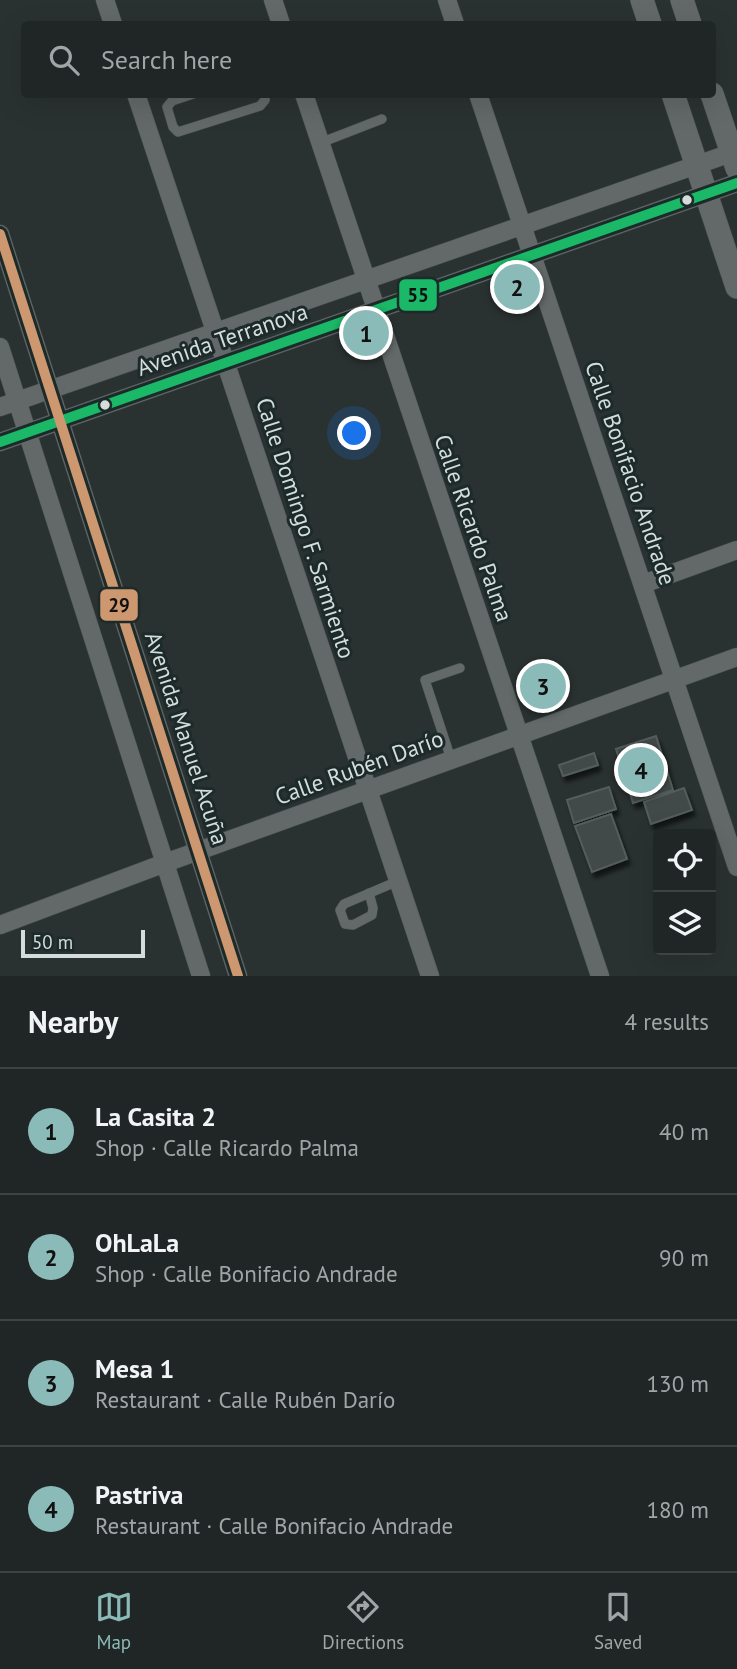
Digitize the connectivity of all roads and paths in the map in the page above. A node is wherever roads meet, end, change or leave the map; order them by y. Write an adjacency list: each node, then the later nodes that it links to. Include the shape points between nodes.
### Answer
1 (105, 0): 6 (street)
2 (273, 0): 7 (street)
3 (447, 0): 8 (street)
4 (642, 0): 9 (street)
5 (682, 0): 10 (street)
6 (112, 21)
7 (280, 21)
8 (454, 21)
9 (649, 21)
10 (689, 21)
11 (137, 98): 30 (street, Calle Domingo F. Sarmiento)
12 (181, 98): 13 (lane, via 167,107 178,132 260,106)
13 (265, 98)
14 (305, 98): 19 (street, Calle Ricardo Palma)
15 (479, 98): 24 (street, Calle Bonifacio Andrade)
16 (674, 98): 21 (street)
17 (713, 98): 20 (street)
18 (382, 119): 19 (lane)
19 (320, 143): 27 (street, Calle Ricardo Palma)
20 (735, 158): 21 (street, Avenida Terranova)
21 (696, 165): 23 (street); 24 (street, Avenida Terranova)
22 (737, 183): 23 (street, Avenida Terranova)
23 (706, 194): 26 (street, Avenida Terranova); 28 (street)
24 (522, 225): 26 (street, Calle Bonifacio Andrade); 27 (street, Avenida Terranova)
25 (0, 234): 33 (street, Avenida Manuel Acuña)
26 (532, 255): 29 (street, Avenida Terranova); 39 (street, Calle Bonifacio Andrade)
27 (365, 280): 29 (street, Calle Ricardo Palma); 30 (street, Avenida Terranova)
28 (737, 287)
29 (375, 311): 32 (street, Avenida Terranova); 43 (street, Calle Ricardo Palma)
30 (215, 332): 32 (street, Calle Domingo F. Sarmiento); 33 (street, Avenida Terranova)
31 (0, 347): 34 (street)
32 (225, 362): 35 (street, Avenida Terranova); 45 (street, Calle Domingo F. Sarmiento)
33 (49, 390): 34 (street, Avenida Terranova); 35 (street, Avenida Manuel Acuña)
34 (9, 404): 36 (street)
35 (59, 422): 36 (street, Avenida Terranova); 46 (street, Avenida Manuel Acuña)
36 (27, 433): 37 (street, Avenida Terranova); 47 (street)
37 (0, 442)
38 (737, 550): 39 (street)
39 (643, 584): 42 (street, Calle Bonifacio Andrade)
40 (737, 657): 42 (street, Calle Rubén Darío)
41 (460, 667): 44 (lane, via 425,680)
42 (674, 679): 43 (street, Calle Rubén Darío); 48 (street, Calle Bonifacio Andrade)
43 (519, 735): 44 (street, Calle Rubén Darío); 55 (street, Calle Ricardo Palma)
44 (451, 759): 45 (street, Calle Rubén Darío)
45 (367, 790): 46 (street, Calle Rubén Darío); 49 (street, Calle Domingo F. Sarmiento)
46 (199, 851): 47 (street, Calle Rubén Darío); 53 (street, Avenida Manuel Acuña)
47 (165, 863): 51 (street, Calle Rubén Darío); 52 (street)
48 (737, 867)
49 (398, 881): 50 (lane); 54 (street, Calle Domingo F. Sarmiento)
50 (369, 893)
51 (0, 925)
52 (201, 976)
53 (238, 976)
54 (430, 976)
55 (600, 976)

